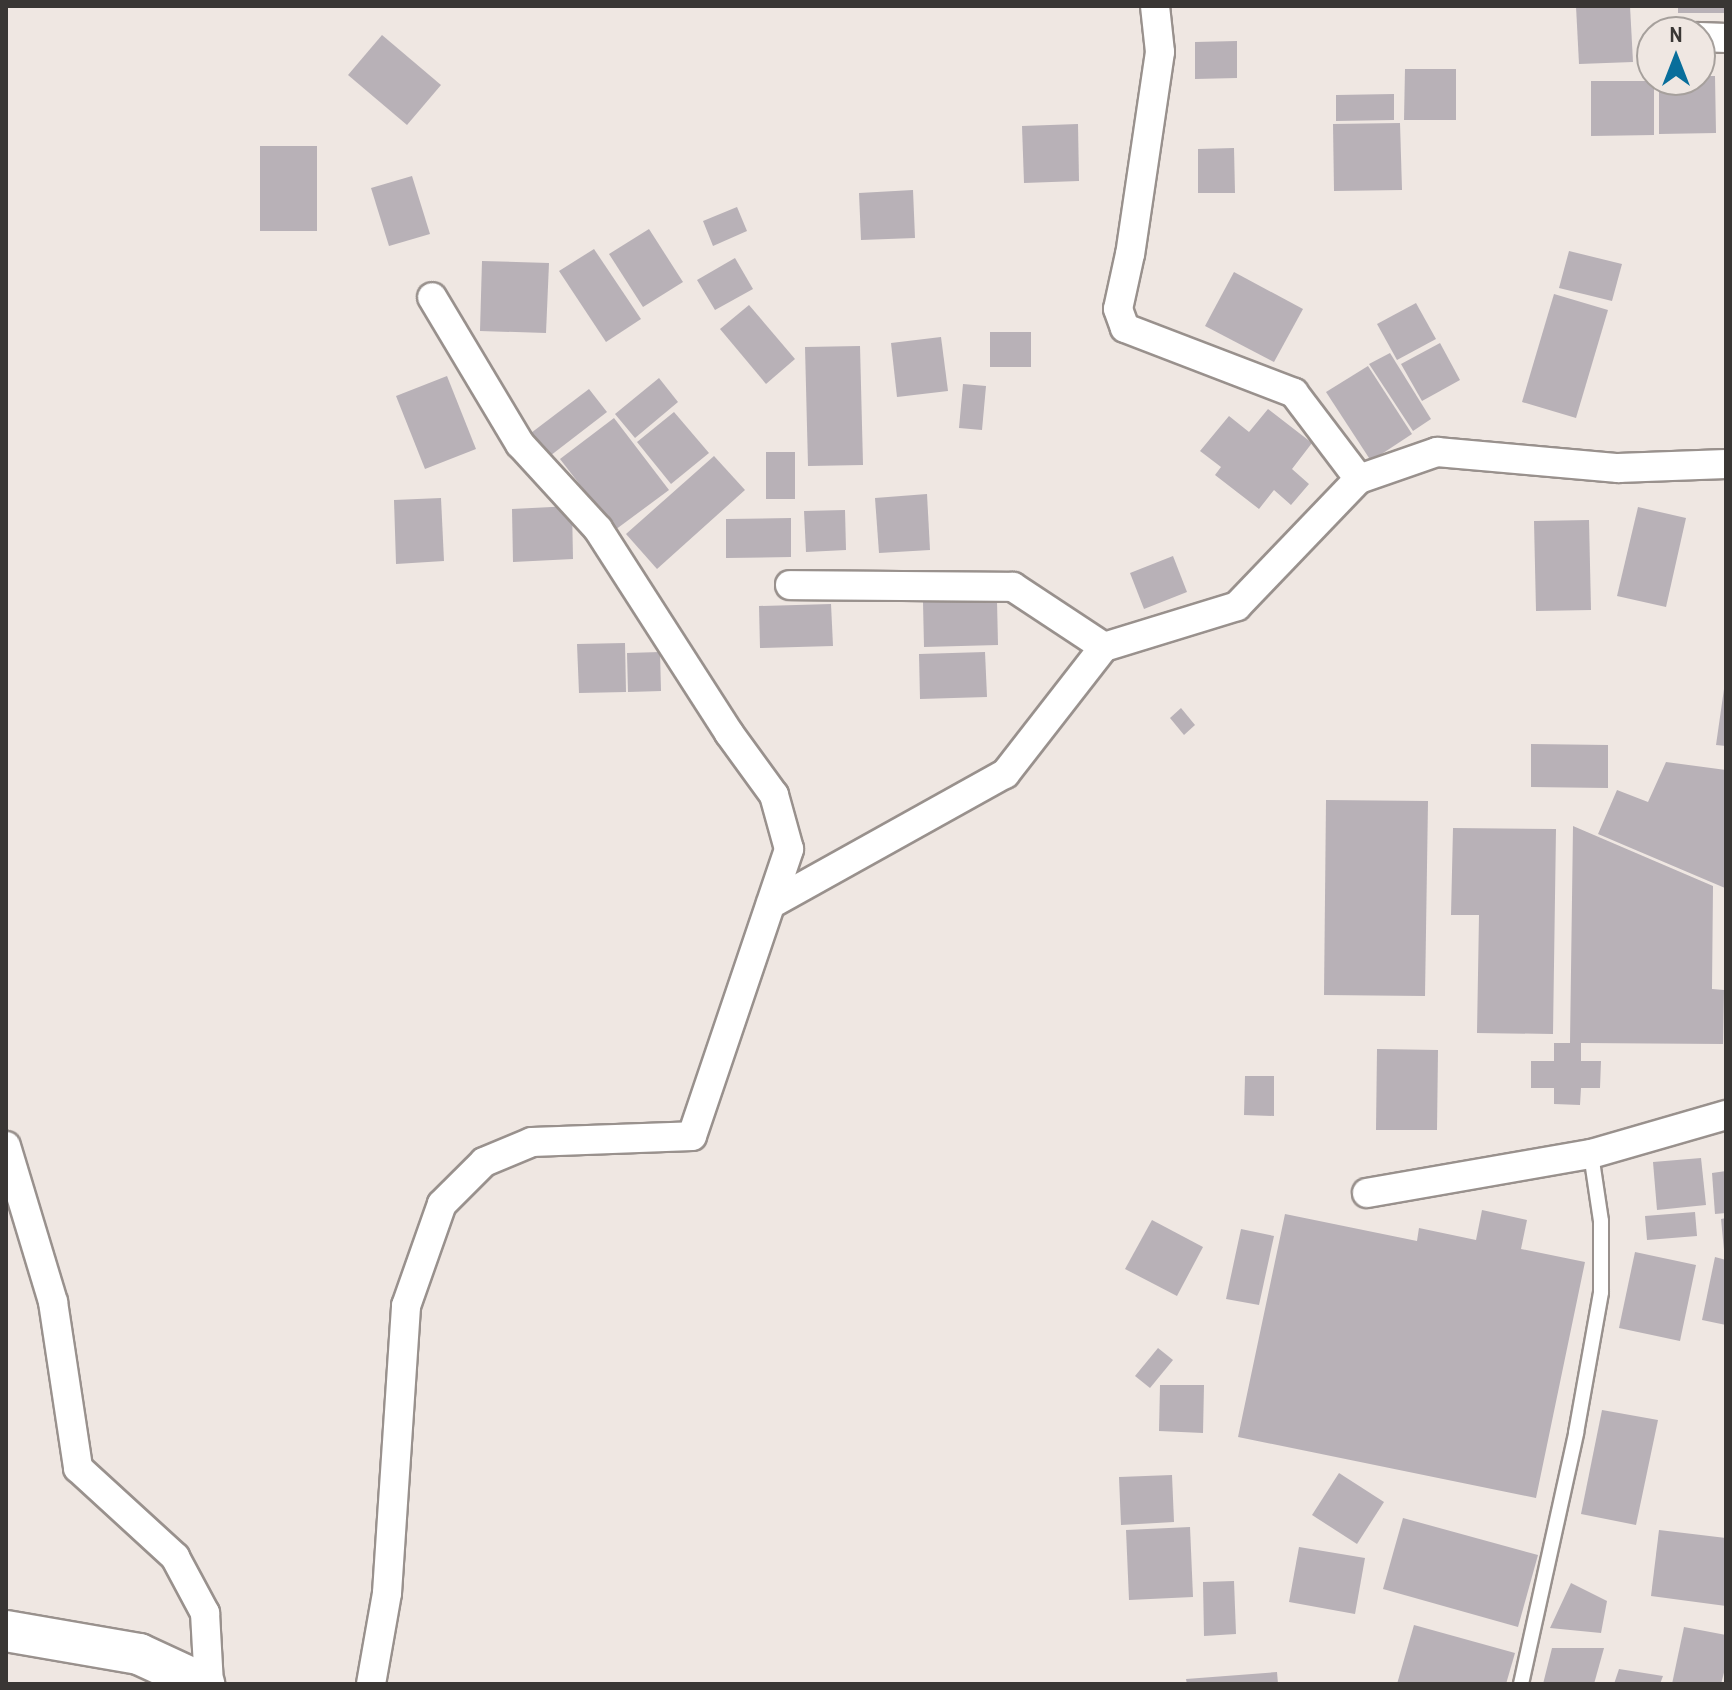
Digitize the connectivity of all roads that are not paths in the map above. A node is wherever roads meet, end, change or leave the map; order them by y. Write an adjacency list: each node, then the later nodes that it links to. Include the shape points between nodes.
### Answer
1 (1155, 6): 4 (street, via 1160,52 1118,309 1125,328 1294,393)
2 (432, 297): 7 (street, via 520,444 598,529 774,795 789,849)
3 (1726, 464): 4 (street, via 1618,468 1437,452)
4 (1359, 479): 6 (street, via 1237,606)
5 (790, 585): 6 (street, via 1013,587)
6 (1104, 647): 7 (street, via 1005,774)
7 (771, 904): 14 (street, via 692,1136 532,1142 484,1162 442,1204 406,1306 387,1593)
8 (1726, 1115): 10 (street)
9 (6, 1146): 13 (street, via 53,1302 78,1468 175,1557 205,1613)
10 (1591, 1154): 11 (street); 15 (lane, via 1601,1221 1601,1292)
11 (1367, 1193)
12 (6, 1631): 13 (street, via 139,1654)
13 (207, 1684)
14 (371, 1684)
15 (1521, 1684)

